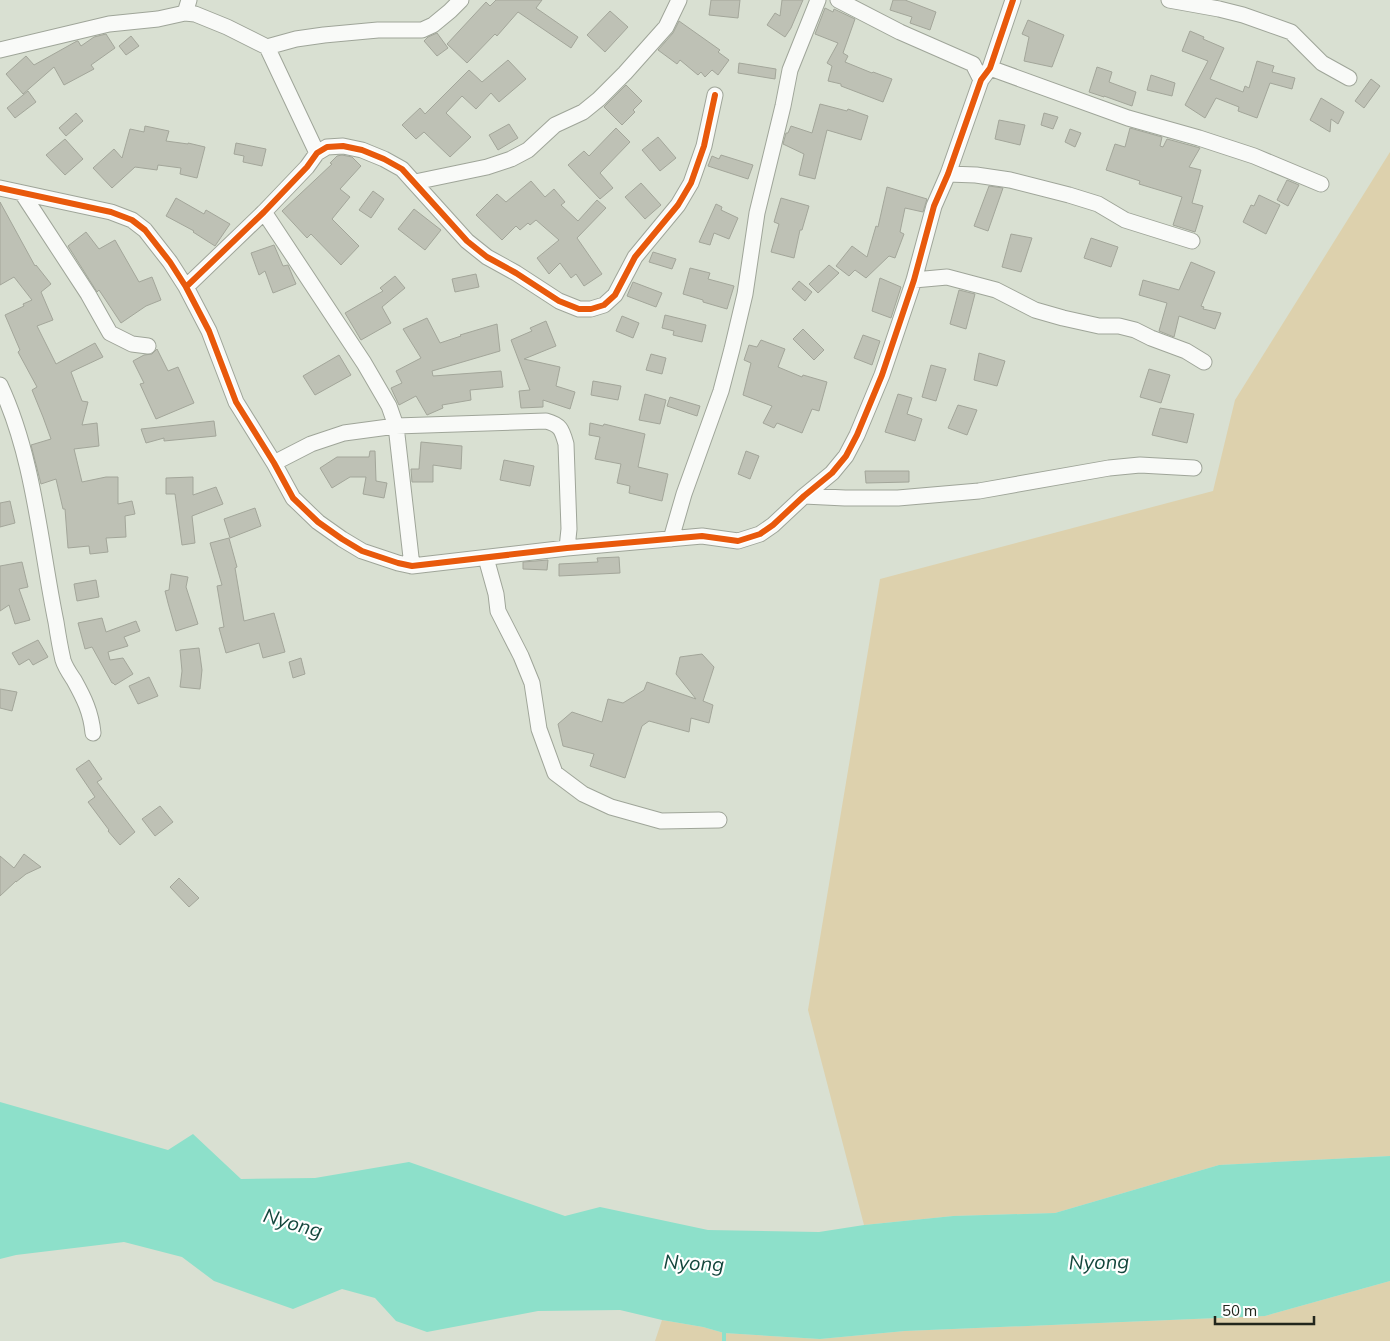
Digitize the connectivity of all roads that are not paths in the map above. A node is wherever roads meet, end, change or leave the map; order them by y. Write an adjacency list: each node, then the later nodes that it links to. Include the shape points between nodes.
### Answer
1 (461, 0): 10 (street, via 433,25 422,30 324,35)
2 (679, 0): 17 (street, via 666,27 599,99 583,112 555,125 528,150 487,166)
3 (818, 0): 32 (street, via 790,70 757,213 745,294 728,366)
4 (838, 0): 12 (street, via 973,64)
5 (1013, 0): 12 (street)
6 (1156, 0): 7 (street)
7 (1160, 0)
8 (1169, 0): 13 (street, via 1219,9 1291,32 1322,63)
9 (187, 6): 10 (street, via 195,14); 11 (street, via 158,19 109,24)
10 (268, 47): 15 (street)
11 (0, 50)
12 (986, 74): 16 (street); 18 (street, via 1254,156)
13 (1348, 78)
14 (715, 95): 17 (street, via 704,146 687,190 635,257 615,295 604,305 591,309 579,309 559,301 487,256 467,241)
15 (317, 153): 17 (street, via 327,147 362,150 402,169); 21 (street)
16 (948, 174): 22 (street, via 1010,180 1070,195 1098,204 1125,220); 23 (street, via 934,206)
17 (415, 182)
18 (1321, 184)
19 (0, 188): 20 (street)
20 (22, 193): 24 (street, via 111,212 132,220 145,230); 25 (street, via 110,333 132,344)
21 (264, 212): 24 (street); 28 (street, via 364,363 389,406)
22 (1192, 241)
23 (914, 280): 26 (street, via 947,277 996,290 1036,310 1063,318 1134,330 1186,350); 31 (street, via 882,375 857,435 832,473)
24 (186, 287): 29 (street, via 209,331 236,402)
25 (148, 346)
26 (1204, 362)
27 (0, 385): 36 (street, via 20,436 64,662 88,705)
28 (396, 426): 29 (street, via 344,433 311,444); 33 (street, via 546,421 557,424 566,444); 35 (street)
29 (274, 463): 35 (street, via 293,498 318,522 362,551)
30 (1194, 468): 31 (street, via 1140,465 1109,468 979,491 898,498)
31 (804, 496): 32 (street, via 760,534 738,541 702,536)
32 (670, 540): 33 (street)
33 (567, 548): 34 (street)
34 (486, 558): 35 (street); 37 (street, via 498,611 532,683 538,729 555,773 583,794 619,809 661,821)
35 (412, 566)
36 (93, 733)
37 (719, 820)

